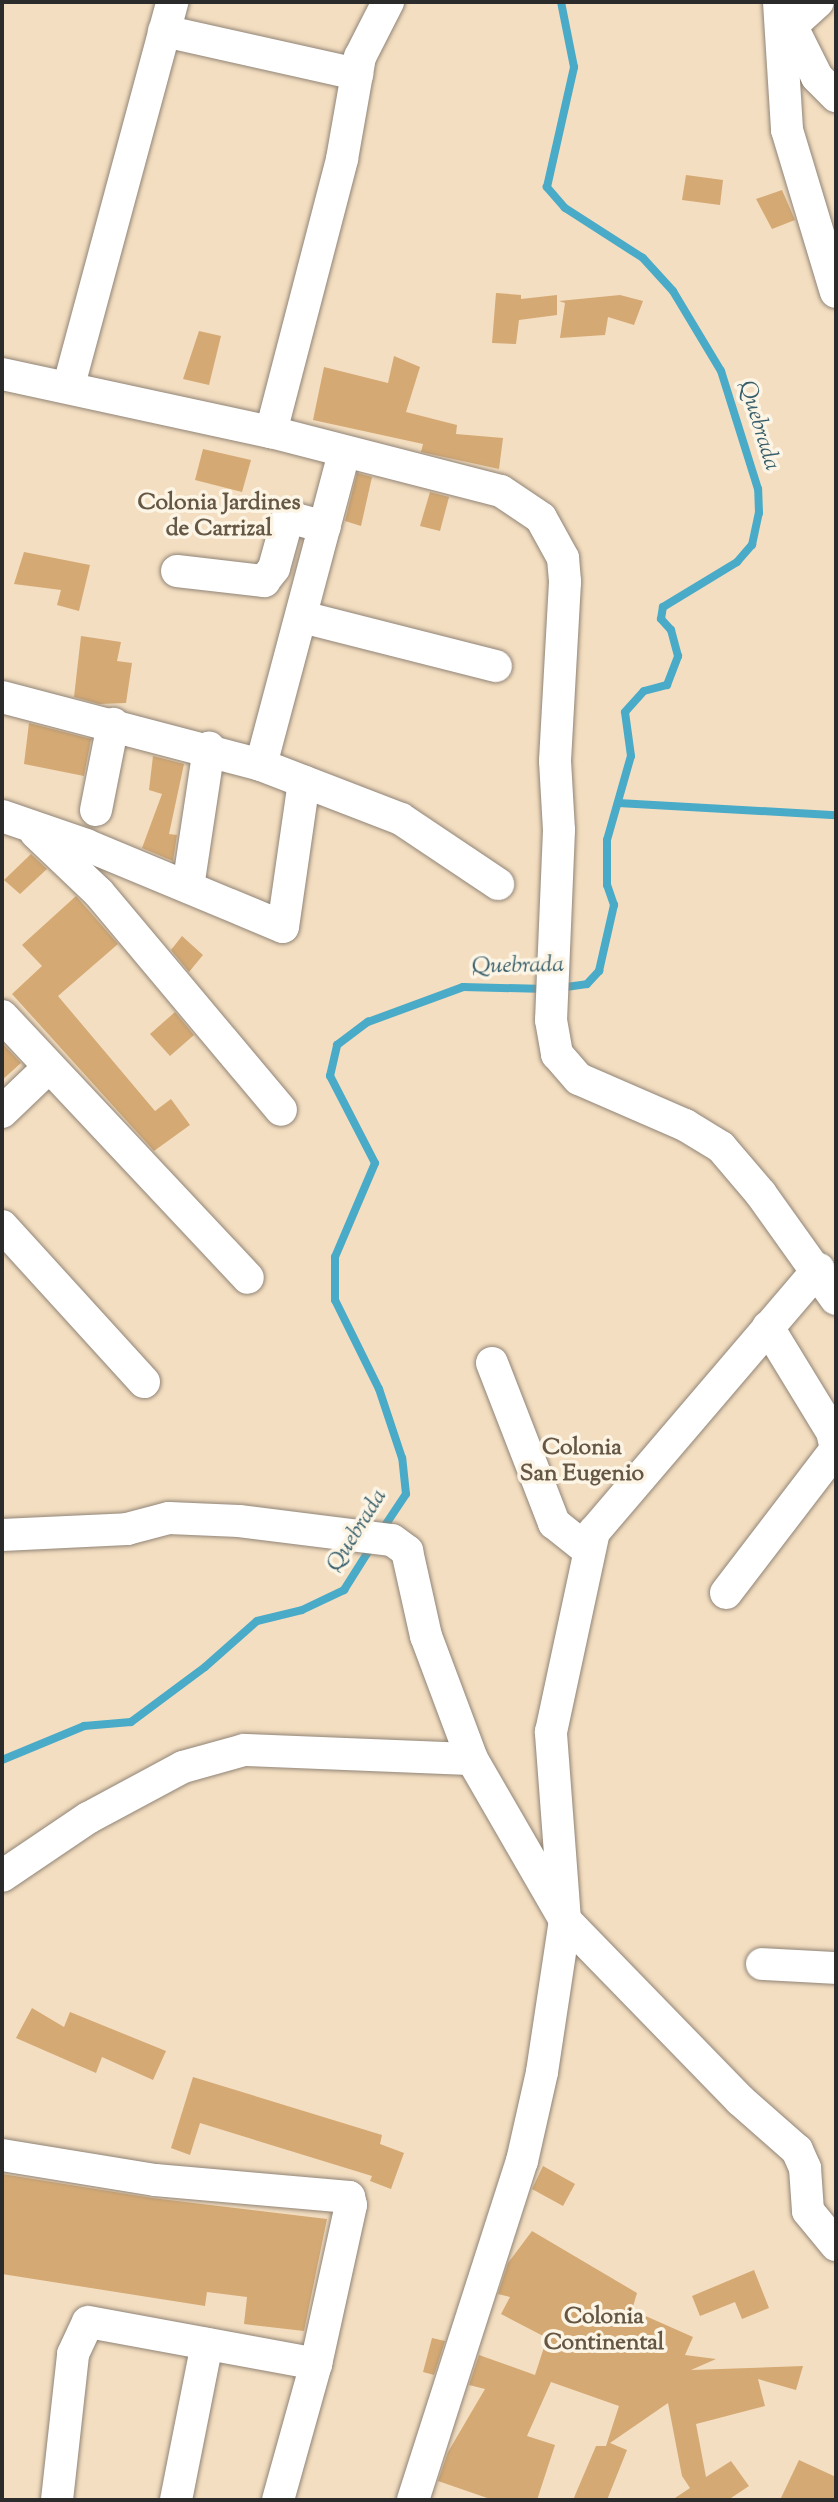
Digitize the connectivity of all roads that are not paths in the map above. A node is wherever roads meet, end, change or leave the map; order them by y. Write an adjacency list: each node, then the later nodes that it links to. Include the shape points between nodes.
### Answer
1 (388, 2): 5 (street, via 360,57)
2 (818, 2): 3 (street)
3 (783, 10): 6 (street, via 817,77); 7 (street, via 787,130)
4 (168, 16): 5 (street); 9 (street)
5 (357, 74): 10 (street, via 342,159)
6 (836, 96)
7 (836, 292)
8 (2, 374): 9 (street)
9 (69, 385): 10 (street)
10 (271, 432): 11 (street)
11 (344, 452): 12 (street); 30 (street, via 500,491 541,518 563,558 553,1040 565,1068 579,1079 685,1125 721,1147)
12 (325, 527): 13 (street, via 288,517 274,568 264,581); 14 (street)
13 (177, 571)
14 (302, 617): 15 (street); 19 (street)
15 (496, 666)
16 (2, 697): 17 (street)
17 (113, 724): 18 (street); 21 (street)
18 (209, 748): 19 (street); 24 (street)
19 (261, 765): 20 (street)
20 (304, 782): 23 (street, via 401,819); 24 (street, via 283,927)
21 (96, 810)
22 (14, 820): 24 (street); 27 (street, via 99,893)
23 (498, 884)
24 (188, 887)
25 (2, 1016): 26 (street)
26 (48, 1068): 28 (street); 31 (street)
27 (281, 1110)
28 (2, 1112)
29 (2, 1226): 35 (street)
30 (819, 1269): 32 (street); 33 (street)
31 (248, 1278)
32 (836, 1299)
33 (768, 1327): 37 (street, via 594,1532); 38 (street, via 832,1432 836,1449)
34 (492, 1363): 37 (street, via 554,1523)
35 (144, 1382)
36 (2, 1535): 39 (street, via 127,1529 169,1518 239,1521 392,1540 407,1551 426,1636)
37 (589, 1550): 41 (street, via 551,1732)
38 (726, 1593)
39 (471, 1759): 40 (street, via 244,1750 183,1767 88,1818); 41 (street)
40 (2, 1876)
41 (565, 1920): 45 (street, via 740,2100 797,2150 805,2168 808,2211); 51 (street, via 542,2072 522,2161)
42 (762, 1964): 43 (street)
43 (836, 1968)
44 (2, 2155): 47 (street, via 155,2180 349,2197 351,2205)
45 (836, 2245)
46 (206, 2344): 47 (street); 48 (street, via 88,2322 73,2354); 49 (street)
47 (316, 2364): 50 (street)
48 (57, 2500)
49 (176, 2500)
50 (278, 2500)
51 (412, 2500)

